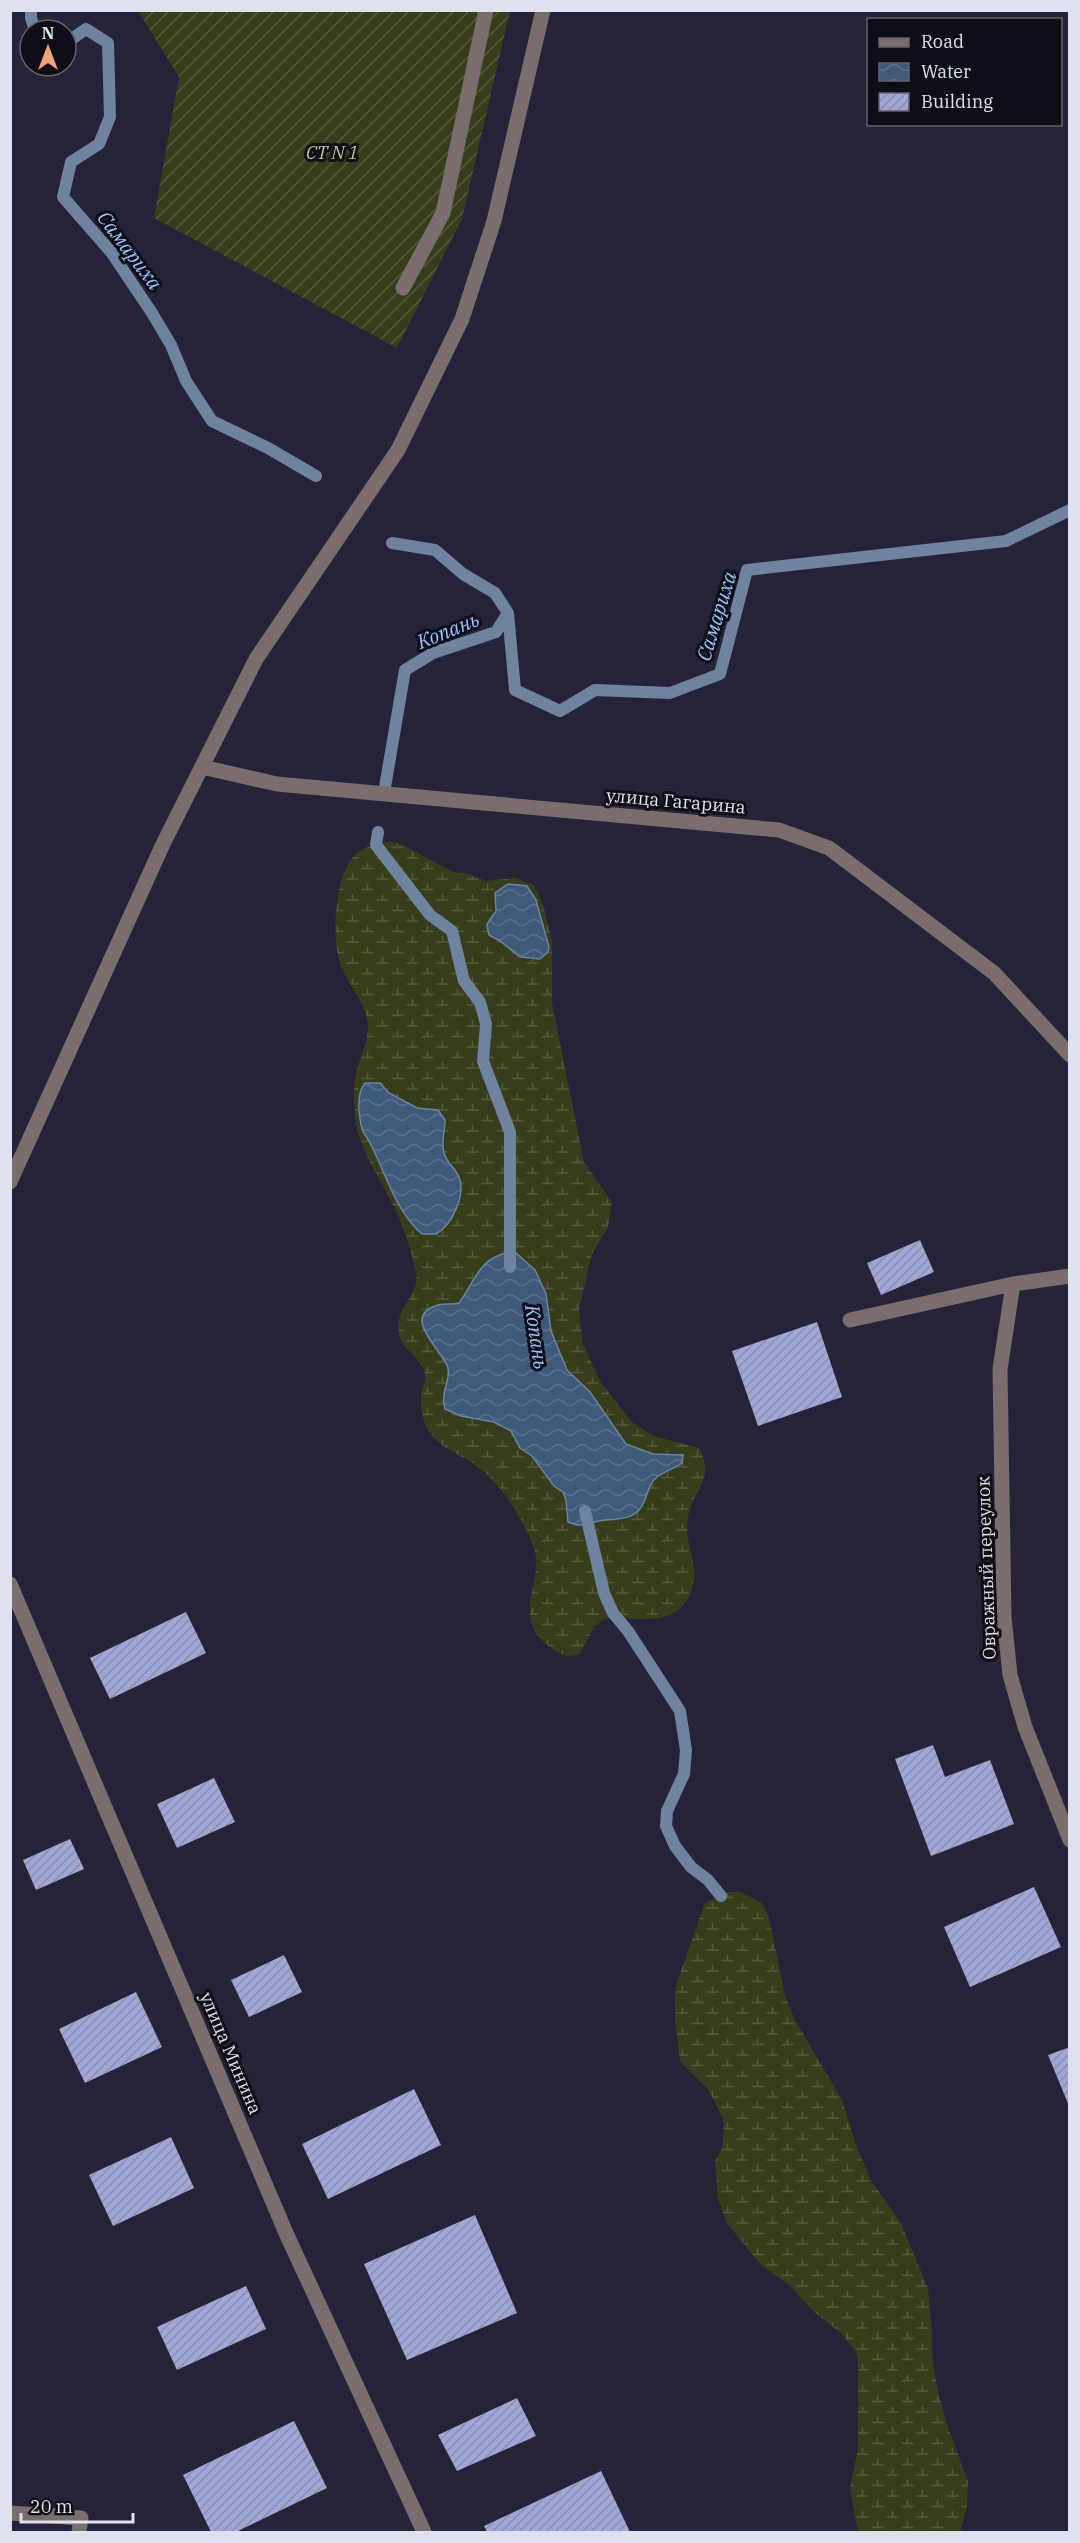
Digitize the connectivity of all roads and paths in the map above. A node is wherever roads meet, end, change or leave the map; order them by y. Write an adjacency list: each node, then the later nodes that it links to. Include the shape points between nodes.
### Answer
1 (486, 10): 3 (street, via 443,213)
2 (543, 10): 4 (street, via 494,221 462,319 398,450 256,659)
3 (403, 288)
4 (201, 767): 5 (street, улица Гагарина, via 277,784 779,830 829,848 994,973); 6 (street)
5 (1070, 1055)
6 (10, 1182)
7 (1070, 1276): 8 (street)
8 (1013, 1284): 9 (street); 11 (street, Овражный переулок, via 1000,1369 1008,1663 1025,1727)
9 (849, 1320)
10 (10, 1584): 14 (street, улица Минина, via 286,2233)
11 (1070, 1840)
12 (10, 2513): 13 (street, via 81,2518)
13 (79, 2532)
14 (424, 2532)

